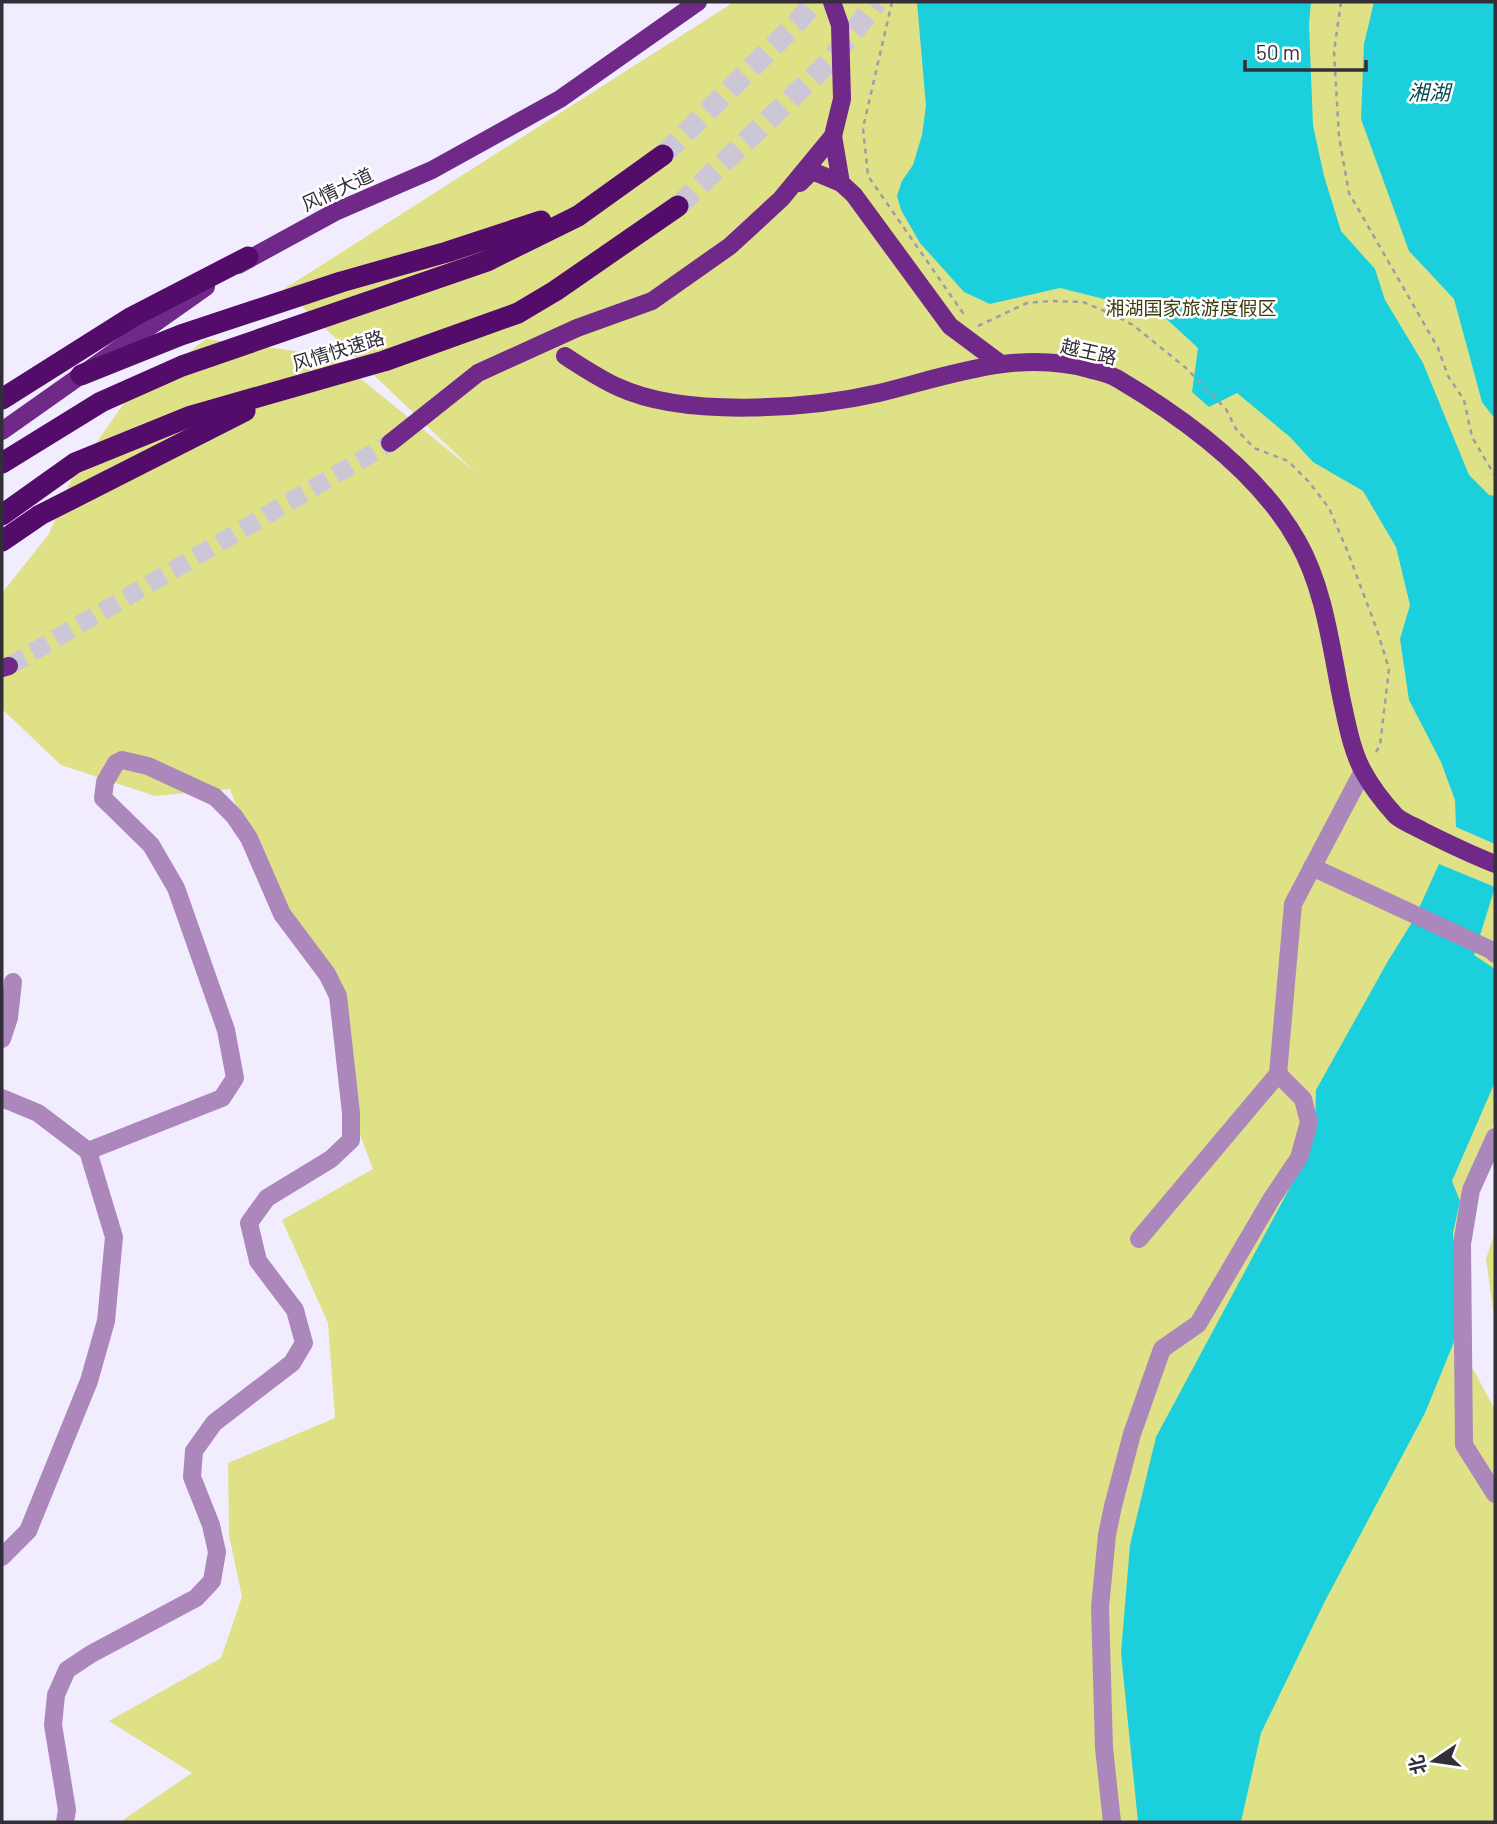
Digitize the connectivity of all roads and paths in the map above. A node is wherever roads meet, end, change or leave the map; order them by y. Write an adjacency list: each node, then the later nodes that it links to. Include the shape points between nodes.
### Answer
1 (698, 2): 9 (main road, 风情大道, via 560,99 432,170)
2 (832, 2): 5 (main road, via 840,25 842,99)
3 (892, 2): 10 (path, via 863,128 868,176)
4 (1341, 2): 20 (path, via 1336,76 1339,137 1349,193 1438,348 1448,376 1464,400 1472,437)
5 (833, 136): 6 (main road); 7 (main road)
6 (847, 189): 7 (main road, via 813,172); 13 (main road, via 950,326)
7 (781, 199): 18 (main road, via 730,246 652,301 577,328 478,373)
8 (678, 206): 15 (highway, 风情快速路, via 518,313)
9 (248, 257): 14 (main road, 风情大道); 16 (highway, via 132,317)
10 (967, 319)
11 (977, 326): 23 (path, via 1027,303 1050,301 1083,302 1133,325 1186,368 1226,409 1236,429 1254,448 1288,461 1309,482 1329,508 1348,550 1389,669 1380,745)
12 (565, 356): 13 (main road, 越王路, via 620,388 671,402 716,407 830,401)
13 (1001, 364): 23 (main road, 越王路, via 1075,365 1115,376 1202,437 1279,511 1320,595 1348,729)
14 (81, 374): 17 (main road, 风情大道); 19 (highway, 风情快速路, via 341,282 535,225 663,155 578,216 487,261 182,366 101,402)
15 (290, 388): 21 (highway, 风情快速路, via 191,416 75,463); 22 (highway, via 40,515)
16 (2, 399)
17 (2, 431)
18 (390, 443)
19 (2, 463)
20 (1495, 476)
21 (2, 514)
22 (2, 541)
23 (1363, 771): 24 (main road, 越王路, via 1398,818); 25 (street)
24 (1495, 864)
25 (1312, 867): 26 (street); 29 (street, via 1293,904)
26 (1495, 954)
27 (13, 982): 28 (street)
28 (2, 1039)
29 (1278, 1074): 33 (street); 37 (street, via 1303,1099 1309,1122 1299,1157 1198,1324 1161,1349 1113,1506 1100,1607 1104,1748)
30 (2, 1098): 32 (street, via 38,1113)
31 (1495, 1137): 34 (street, via 1472,1190 1462,1244 1464,1445)
32 (88, 1151): 35 (street, via 114,1237 106,1321 89,1381 29,1531); 36 (street, via 222,1098 235,1077 226,1030 176,888 151,845 103,798 104,782 122,760 148,766 215,797 249,838 282,914 338,996 351,1140 331,1159 267,1198 249,1223 258,1261 295,1310 304,1343 292,1363 214,1423 194,1451 192,1477 217,1552 212,1581 196,1598 67,1671 56,1695 53,1725)
33 (1139, 1239)
34 (1495, 1494)
35 (2, 1557)
36 (65, 1822)
37 (1112, 1822)

